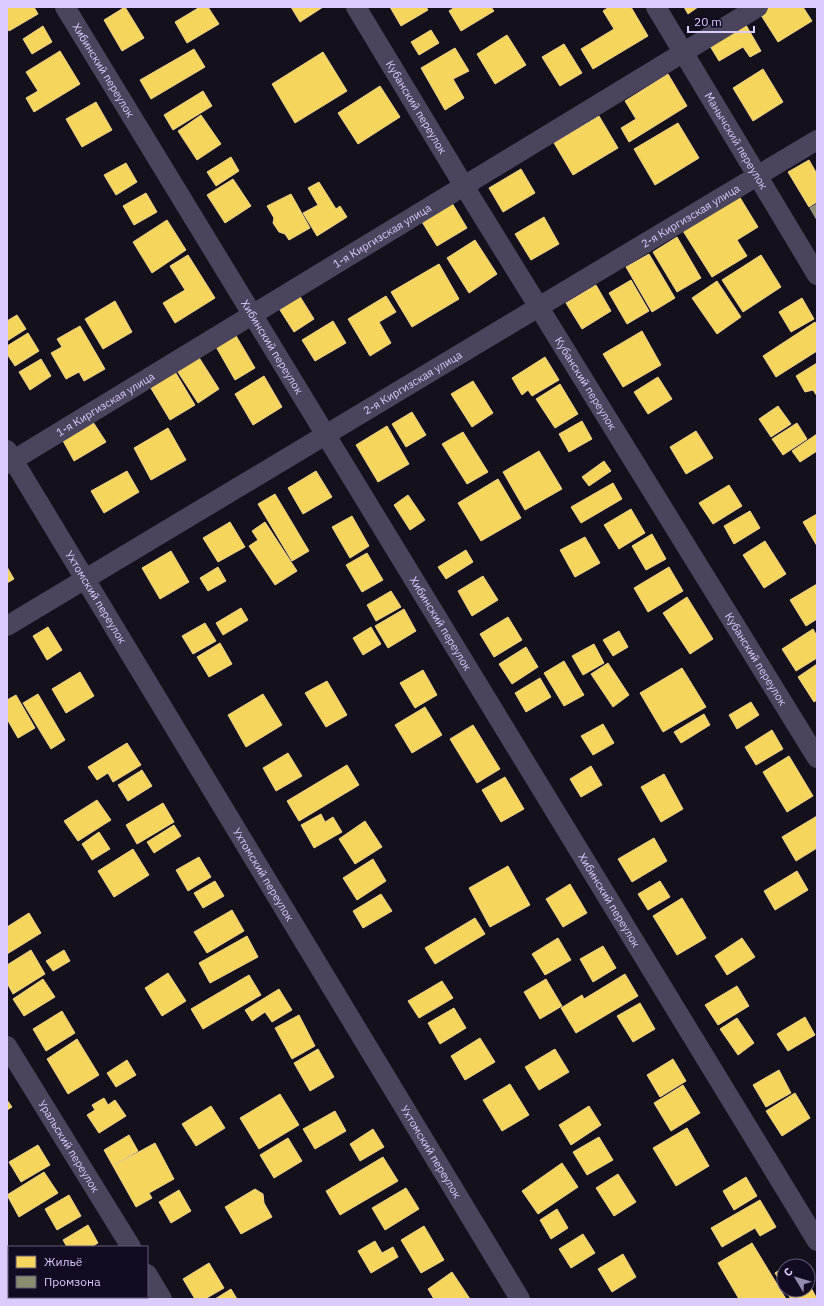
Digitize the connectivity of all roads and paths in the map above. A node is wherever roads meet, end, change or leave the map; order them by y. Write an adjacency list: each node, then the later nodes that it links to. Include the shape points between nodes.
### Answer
1 (66, 7): 11 (street, Хибинский переулок)
2 (356, 7): 8 (street, Кубанский переулок)
3 (656, 7): 5 (street, Манычский переулок)
4 (758, 7): 5 (street, 1-я Киргизская улица)
5 (683, 52): 7 (street, Манычский переулок); 8 (street, 1-я Киргизская улица)
6 (817, 140): 7 (street, 2-я Киргизская улица)
7 (756, 176): 9 (street, Манычский переулок); 10 (street, 2-я Киргизская улица)
8 (464, 186): 10 (street, Кубанский переулок); 11 (street, 1-я Киргизская улица)
9 (817, 275)
10 (538, 307): 12 (street, 2-я Киргизская улица); 16 (street, Кубанский переулок)
11 (254, 314): 12 (street, Хибинский переулок); 13 (street, 1-я Киргизская улица)
12 (326, 434): 14 (street, 2-я Киргизская улица); 18 (street, Хибинский переулок)
13 (9, 458): 14 (street, Ухтомский переулок)
14 (86, 578): 15 (street, 2-я Киргизская улица); 22 (street, Ухтомский переулок)
15 (7, 626)
16 (817, 758)
17 (7, 1046): 19 (street, Уральский переулок)
18 (817, 1240)
19 (129, 1246)
20 (148, 1276): 21 (street)
21 (162, 1299)
22 (520, 1299)

